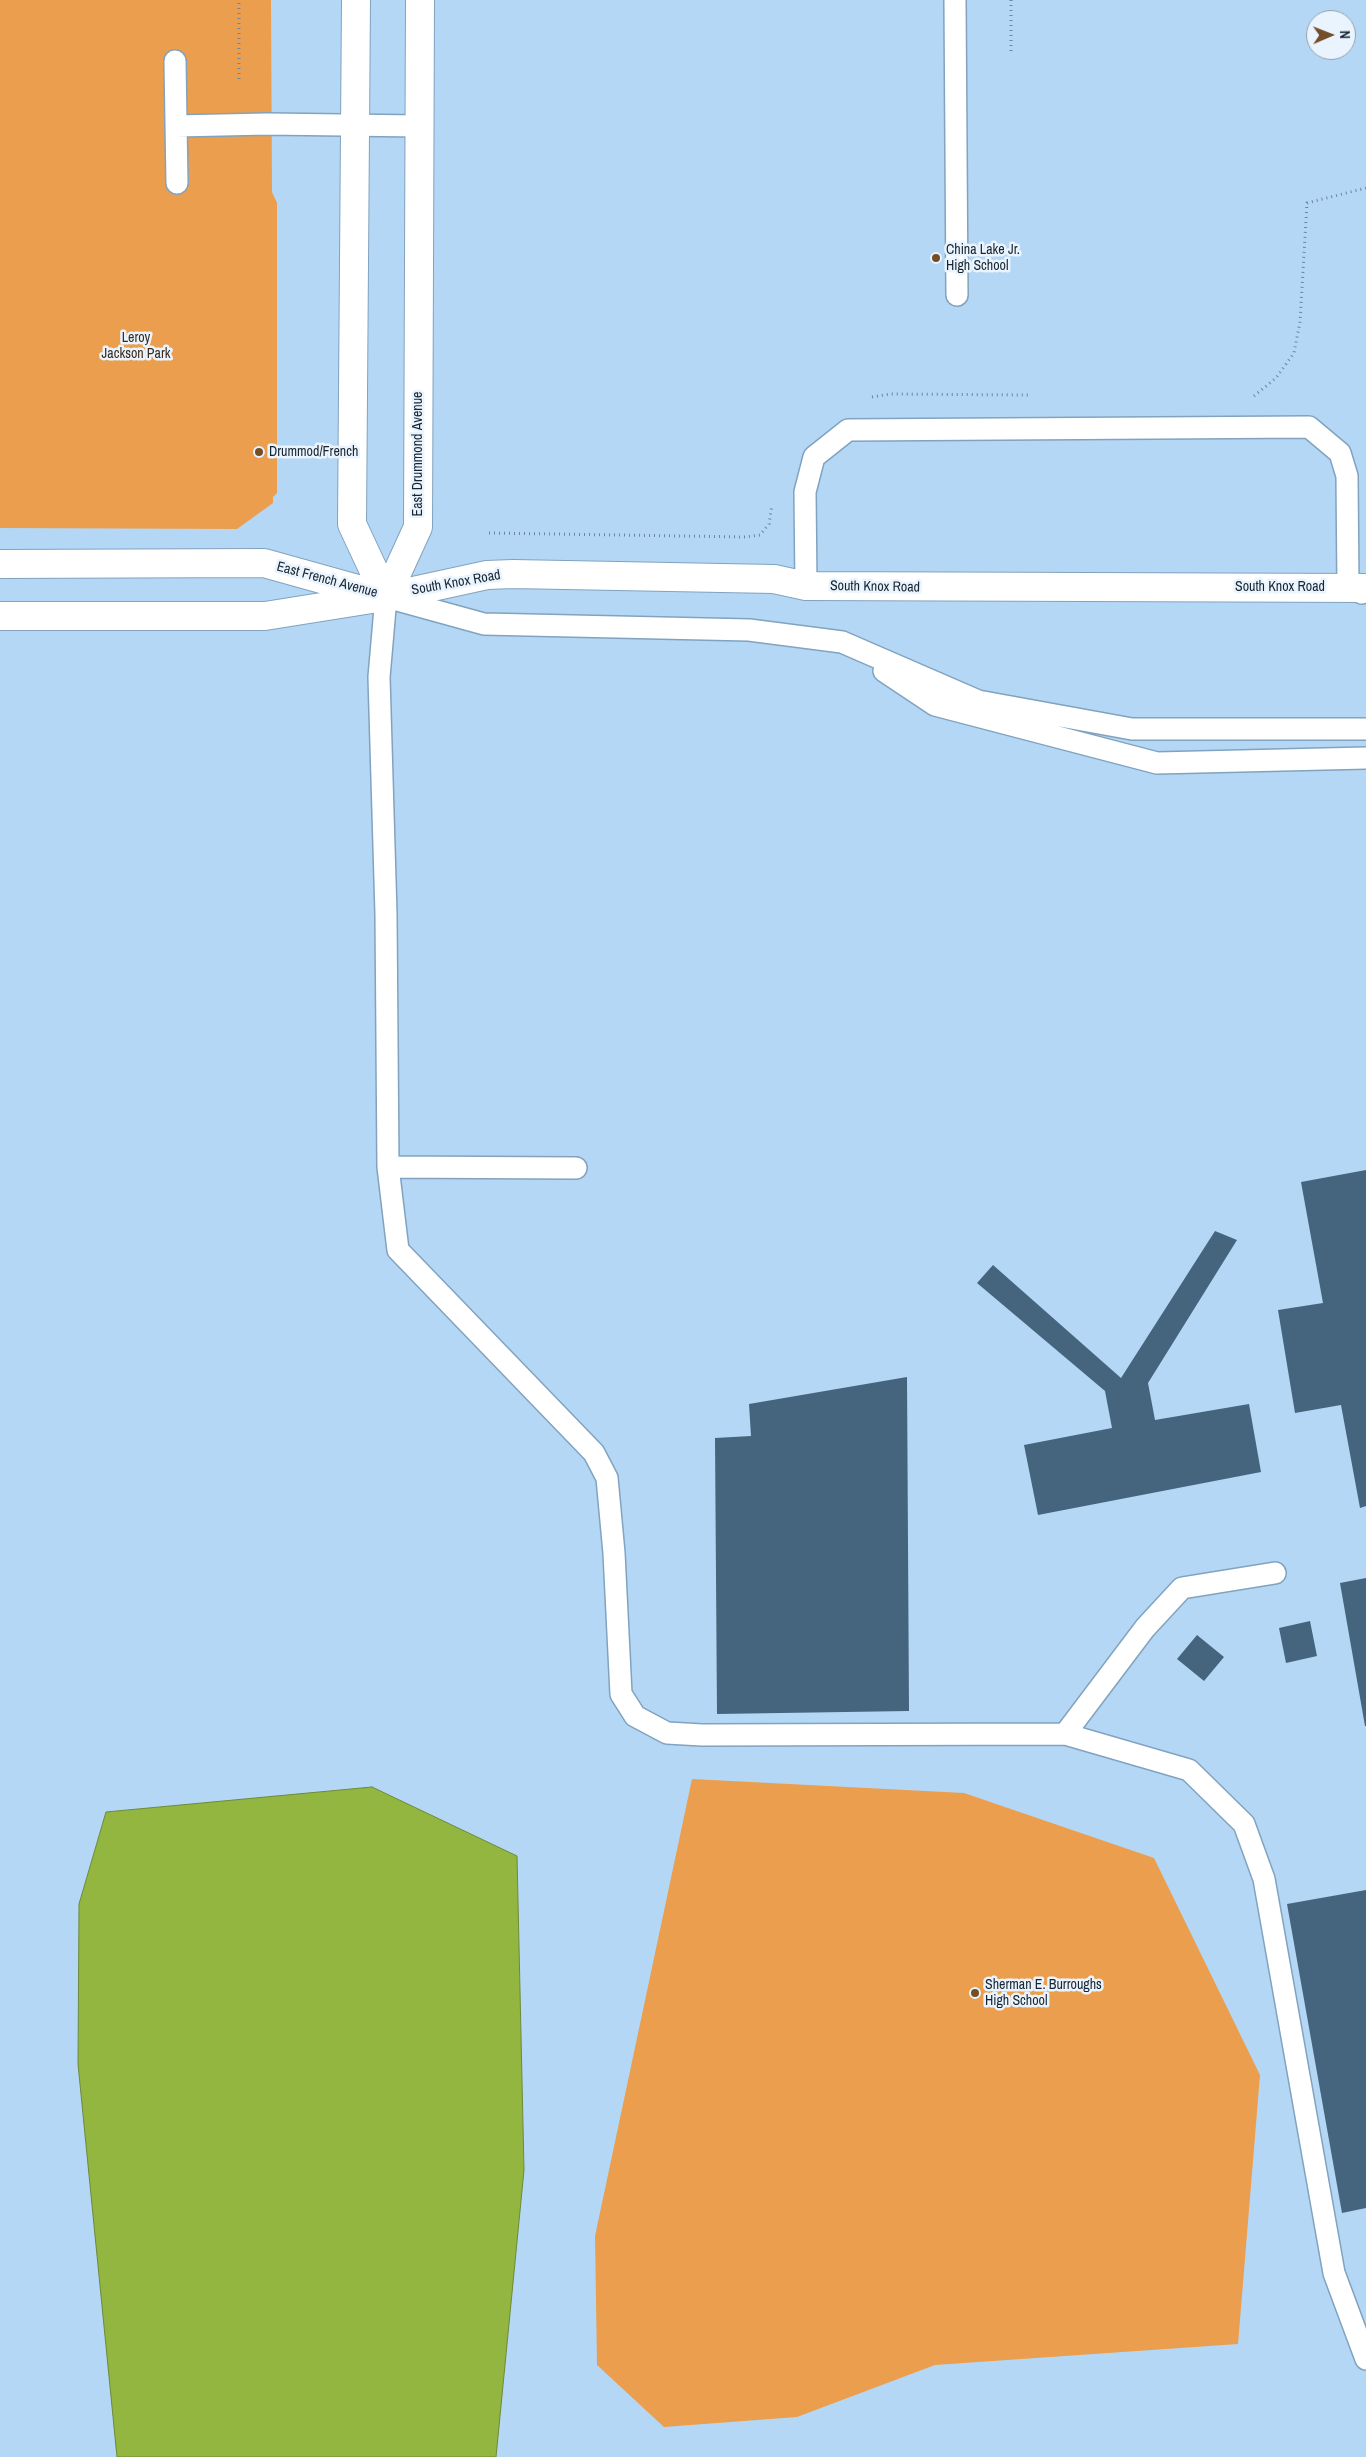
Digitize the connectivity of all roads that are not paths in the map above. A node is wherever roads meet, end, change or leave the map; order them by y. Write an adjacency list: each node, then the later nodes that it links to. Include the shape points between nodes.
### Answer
1 (356, 0): 6 (street)
2 (420, 0): 7 (street, East Drummond Avenue)
3 (956, 0): 9 (lane)
4 (175, 60): 5 (lane)
5 (176, 126): 6 (lane); 8 (lane)
6 (356, 126): 7 (lane); 13 (street, via 352,524)
7 (420, 126): 13 (street, East Drummond Avenue, via 418,527)
8 (177, 183)
9 (957, 295)
10 (0, 564): 13 (street, East French Avenue, via 264,563)
11 (806, 586): 12 (street, South Knox Road); 12 (lane, via 805,492 814,457 848,430 1309,427 1340,453 1347,476); 13 (street, South Knox Road, via 774,579 513,574 487,575)
12 (1360, 590)
13 (386, 597): 14 (street, East French Avenue, via 265,616); 15 (lane, via 484,624 749,630); 18 (lane, via 379,677 386,914)
14 (0, 616)
15 (842, 642): 16 (lane, via 978,701 1132,729); 17 (lane, via 935,705 1157,763)
16 (1366, 729)
17 (1366, 758)
18 (388, 1167): 19 (lane); 21 (lane, via 398,1250 594,1453 607,1478 621,1694 635,1716 667,1733 702,1735)
19 (576, 1168)
20 (1275, 1573): 21 (lane, via 1182,1588 1145,1628)
21 (1065, 1734): 22 (lane, via 1189,1770 1244,1824 1264,1879 1334,2273)
22 (1366, 2359)

